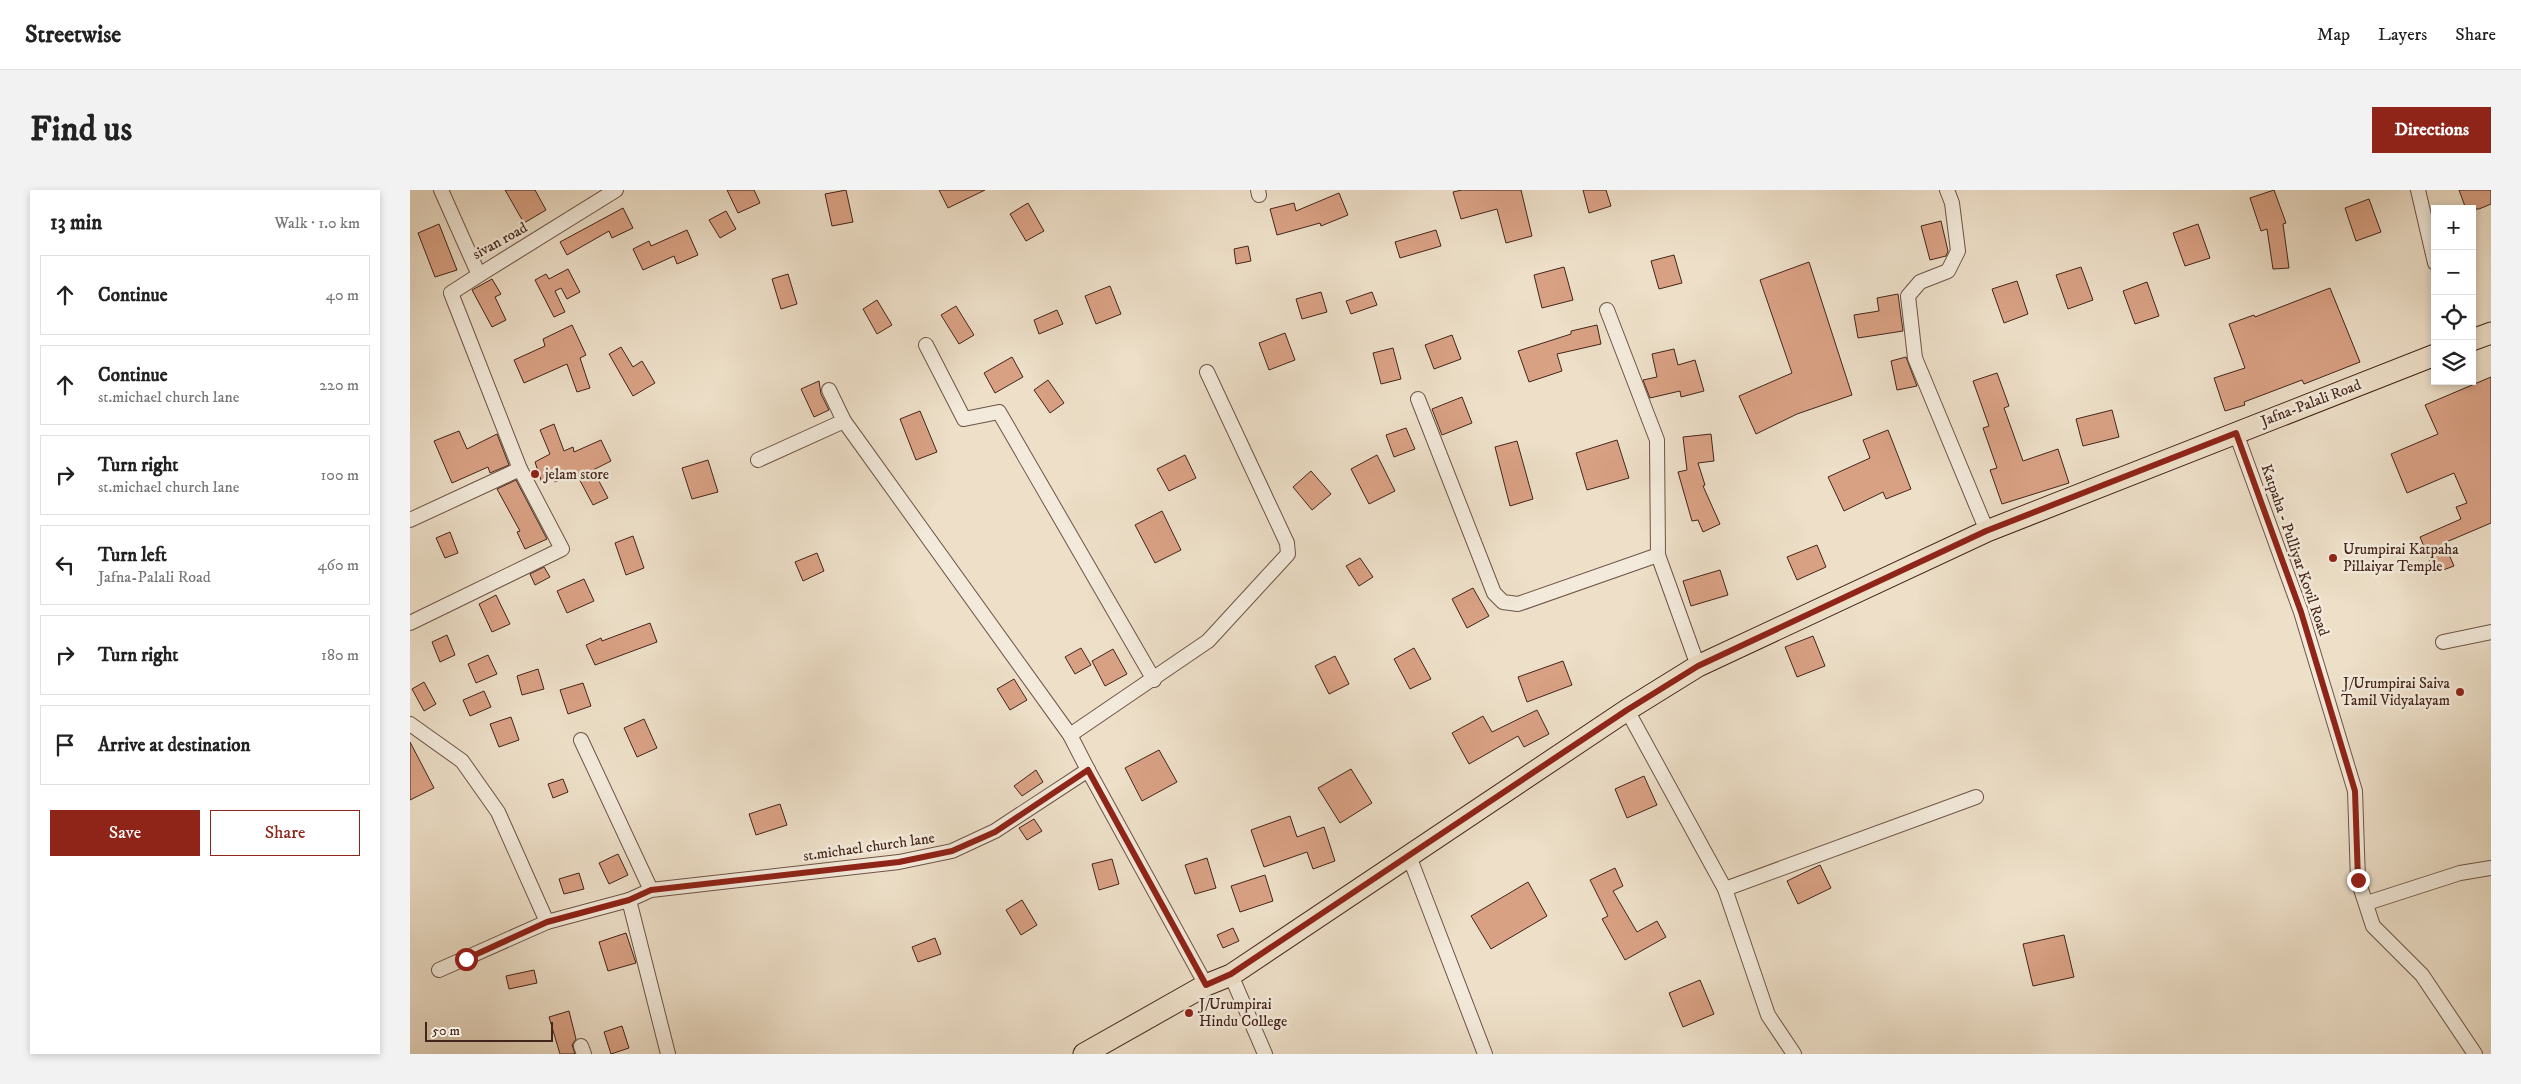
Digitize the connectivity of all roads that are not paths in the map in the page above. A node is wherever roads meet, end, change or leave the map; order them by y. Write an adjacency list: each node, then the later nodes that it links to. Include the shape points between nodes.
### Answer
1 (441, 190): 6 (street, sivan road)
2 (616, 190): 6 (street, sivan road)
3 (1947, 190): 20 (street, via 1952,203 1958,251 1948,271 1920,282 1908,296 1915,358)
4 (2418, 190): 5 (street)
5 (2432, 250)
6 (479, 275): 18 (street, via 451,293)
7 (1607, 310): 21 (street, via 1656,440)
8 (2491, 332): 9 (main road)
9 (2476, 338)
10 (926, 345): 26 (street, via 964,418 999,412)
11 (2431, 357): 16 (main road, Jafna-Palali Road)
12 (1207, 372): 26 (street, via 1287,543 1288,554 1208,641)
13 (828, 390): 15 (street)
14 (1418, 399): 21 (street, via 1494,593 1503,602 1518,604)
15 (844, 421): 17 (street); 29 (street)
16 (2236, 433): 20 (main road, Jafna-Palali Road); 38 (street, Katpaha - Pulliyar Kovil Road, via 2301,612 2355,791 2358,880)
17 (758, 460)
18 (520, 469): 19 (street); 22 (street, via 562,549)
19 (410, 520)
20 (1986, 531): 25 (main road, Jafna-Palali Road)
21 (1658, 555): 25 (street)
22 (410, 622)
23 (2491, 632): 24 (street)
24 (2443, 642)
25 (1698, 666): 27 (main road, Jafna-Palali Road)
26 (1154, 680): 29 (street)
27 (1627, 710): 33 (main road, Jafna-Palali Road); 35 (street)
28 (410, 724): 39 (street, via 462,761 498,812)
29 (1070, 735): 31 (street)
30 (581, 740): 36 (street)
31 (1088, 770): 36 (street, st.michael church lane, via 995,832 952,851 899,862); 42 (street)
32 (1976, 797): 35 (street)
33 (1409, 856): 41 (main road, Jafna-Palali Road); 46 (street)
34 (2491, 868): 38 (street, via 2460,873)
35 (1725, 889): 47 (street, via 1768,1015)
36 (651, 890): 37 (street, st.michael church lane)
37 (629, 900): 39 (street, st.michael church lane); 43 (street)
38 (2367, 903): 48 (street, Katpaha - Pulliyar Kovil Road, via 2373,926 2422,975)
39 (547, 922): 40 (street, st.michael church lane)
40 (438, 970)
41 (1231, 974): 42 (main road, Jafna-Palali Road); 45 (street)
42 (1206, 985): 44 (main road, Jafna-Palali Road)
43 (668, 1054)
44 (1084, 1054)
45 (1265, 1054)
46 (1485, 1054)
47 (1794, 1054)
48 (2475, 1054)

